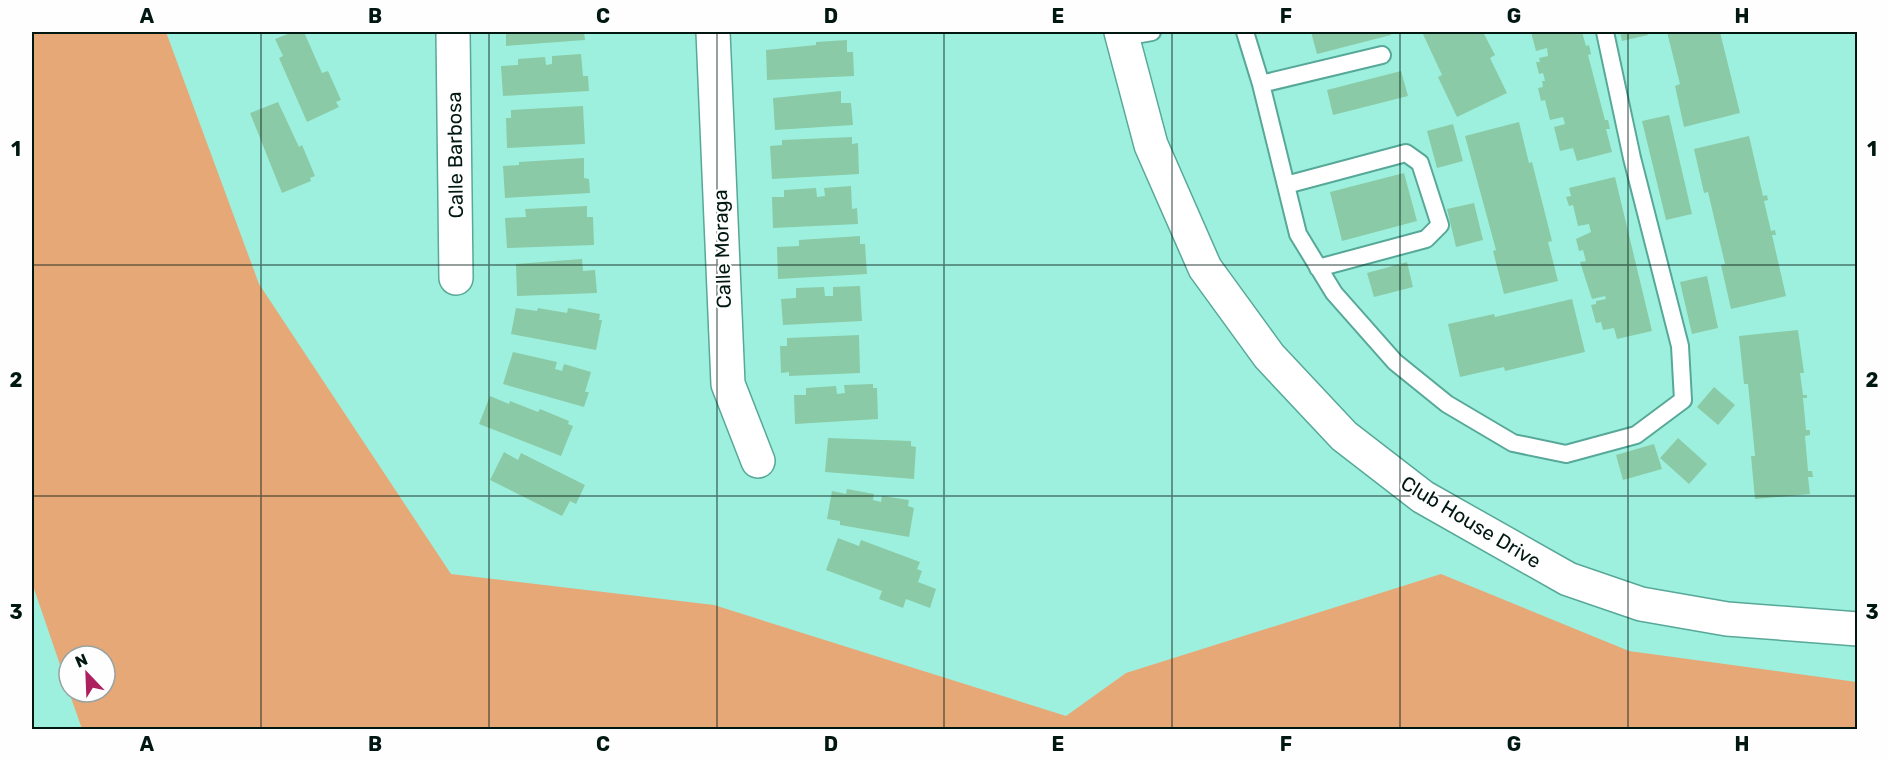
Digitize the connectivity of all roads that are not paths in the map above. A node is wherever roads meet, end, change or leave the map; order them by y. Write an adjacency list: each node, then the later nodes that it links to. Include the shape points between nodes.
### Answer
1 (453, 32): 10 (street, Calle Barbosa)
2 (713, 32): 11 (street, Calle Moraga, via 728,384)
3 (1245, 32): 7 (lane)
4 (1605, 32): 9 (lane, via 1632,158 1680,346 1683,400 1636,435 1566,454 1514,442 1447,404 1395,362)
5 (1132, 33): 12 (street, Club House Drive, via 1151,145 1204,268 1269,356 1344,436 1422,497 1568,579 1641,604 1726,618)
6 (1382, 55): 7 (lane)
7 (1261, 84): 8 (lane)
8 (1286, 185): 9 (lane, via 1298,234); 9 (lane, via 1406,153 1420,163 1440,225 1426,239)
9 (1318, 268)
10 (456, 278)
11 (758, 461)
12 (1857, 629)

